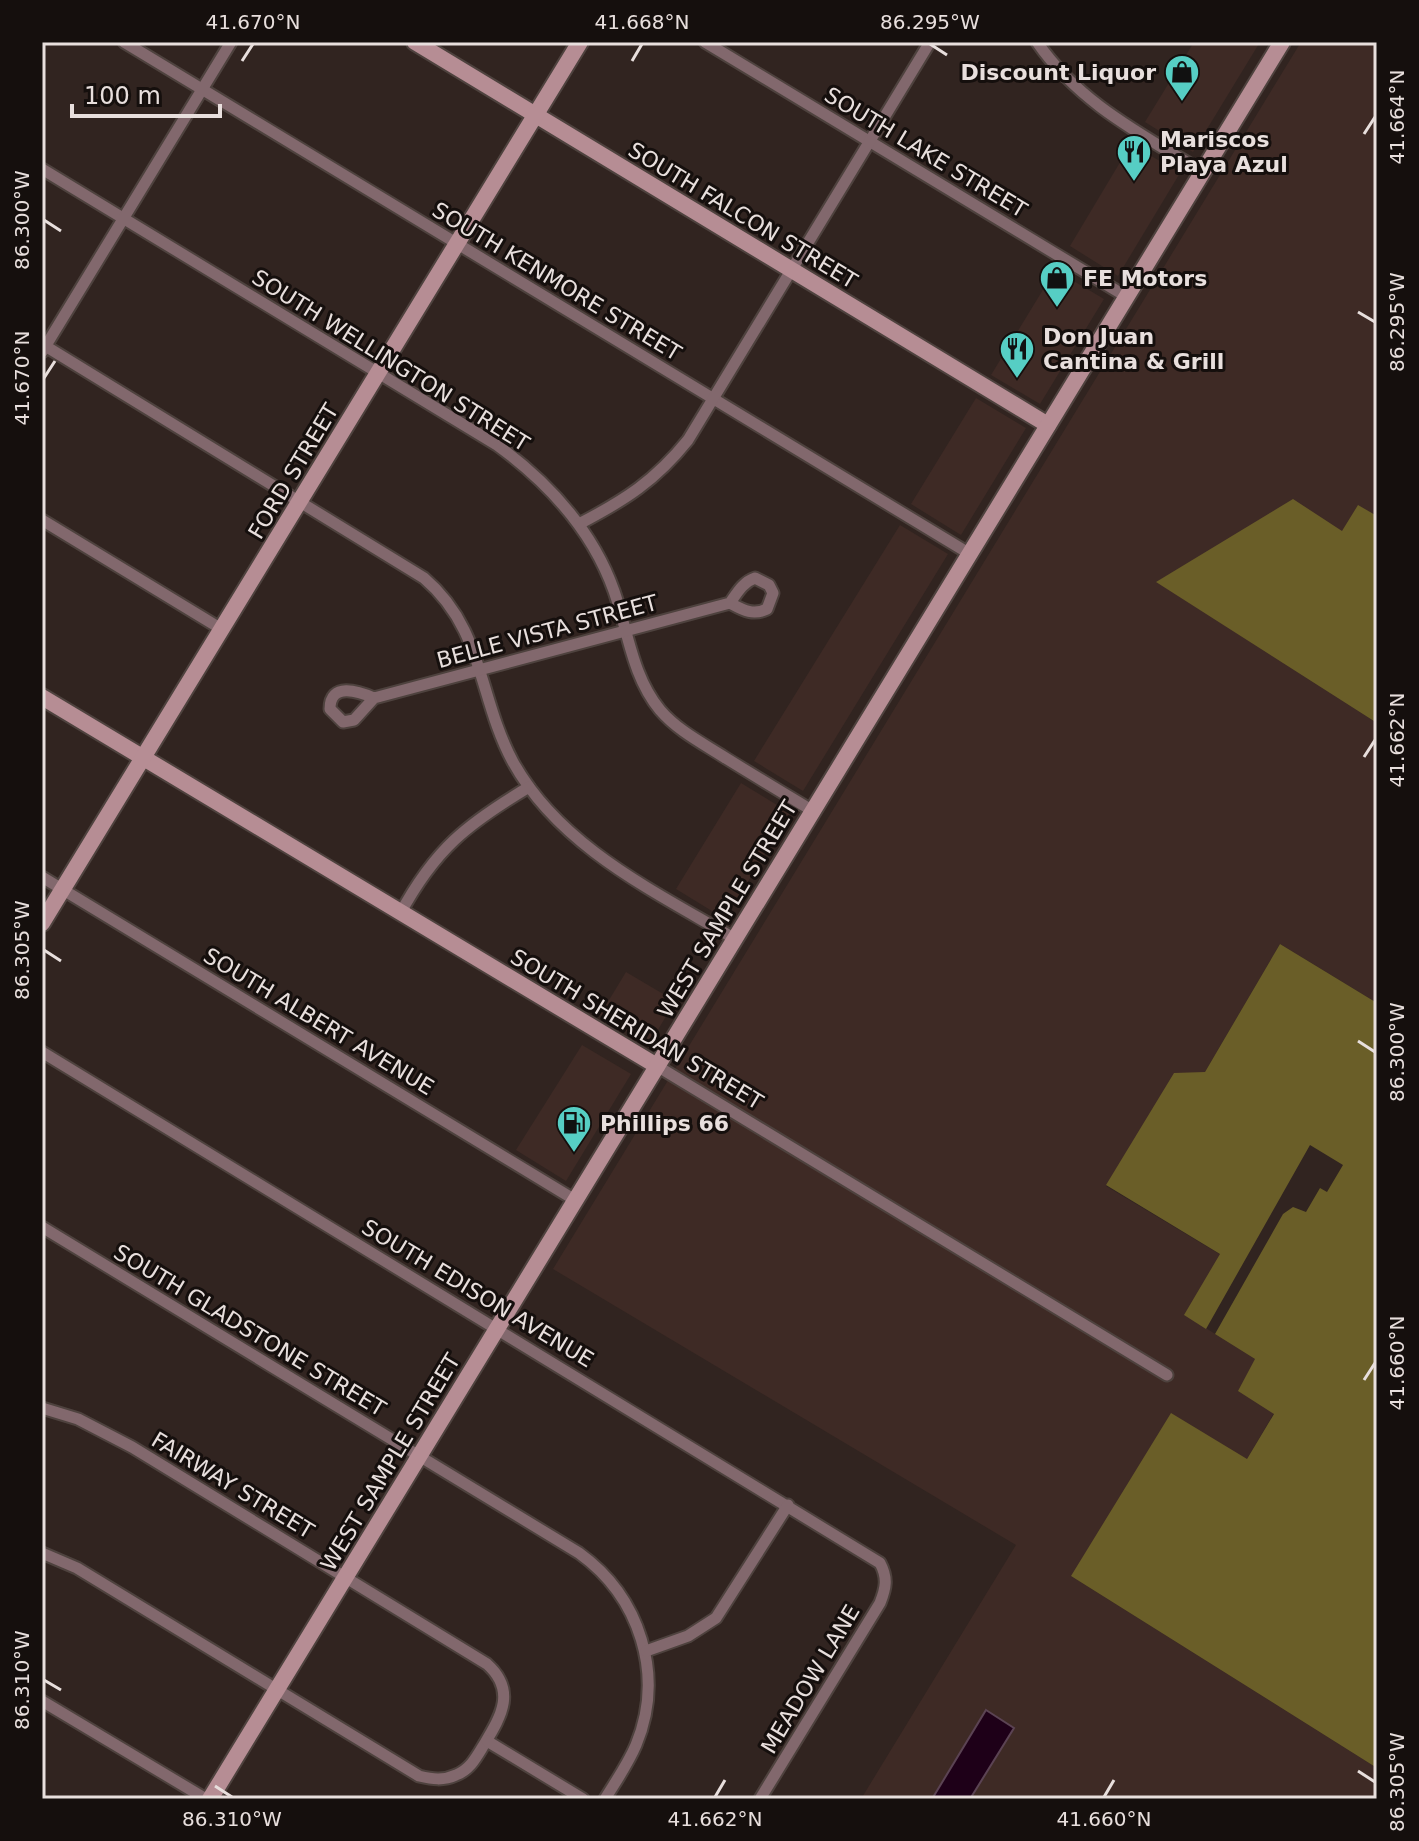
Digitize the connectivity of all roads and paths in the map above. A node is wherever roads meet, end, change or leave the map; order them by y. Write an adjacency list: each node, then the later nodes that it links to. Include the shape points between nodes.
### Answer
1 (124, 42): 10 (street, SOUTH KENMORE STREET)
2 (231, 42): 10 (street)
3 (415, 42): 11 (street, SOUTH FALCON STREET)
4 (580, 42): 11 (street, FORD STREET)
5 (705, 42): 12 (street, SOUTH LAKE STREET)
6 (930, 42): 12 (street)
7 (1054, 42): 9 (street)
8 (1282, 42): 14 (street, WEST SAMPLE STREET)
9 (1040, 46): 14 (street, via 1099,108)
10 (202, 89): 15 (street); 16 (street, SOUTH KENMORE STREET)
11 (535, 115): 16 (street, FORD STREET); 17 (street, SOUTH FALCON STREET)
12 (870, 142): 17 (street); 18 (street, SOUTH LAKE STREET)
13 (42, 169): 15 (street, SOUTH WELLINGTON STREET)
14 (1203, 172): 18 (street, WEST SAMPLE STREET)
15 (124, 218): 19 (street); 20 (street, SOUTH WELLINGTON STREET)
16 (459, 244): 20 (street, FORD STREET); 21 (street, SOUTH KENMORE STREET)
17 (792, 270): 21 (street); 22 (street, SOUTH FALCON STREET)
18 (1127, 297): 22 (street, WEST SAMPLE STREET)
19 (43, 348): 23 (street)
20 (379, 373): 23 (street, FORD STREET); 25 (street, SOUTH WELLINGTON STREET, via 523,464)
21 (714, 398): 25 (street, via 657,476); 26 (street, SOUTH KENMORE STREET)
22 (1048, 425): 26 (street, WEST SAMPLE STREET)
23 (300, 501): 28 (street, FORD STREET); 30 (street, via 439,590 467,631)
24 (42, 520): 28 (street)
25 (579, 524): 29 (street, SOUTH WELLINGTON STREET, via 606,571)
26 (970, 554): 35 (street, WEST SAMPLE STREET)
27 (730, 603): 29 (street, BELLE VISTA STREET)
28 (223, 630): 33 (street, FORD STREET)
29 (626, 631): 30 (street, BELLE VISTA STREET); 35 (street, SOUTH WELLINGTON STREET, via 638,674 672,723)
30 (479, 670): 32 (street, BELLE VISTA STREET); 34 (street, via 496,725)
31 (42, 697): 33 (street, SOUTH SHERIDAN STREET)
32 (374, 698)
33 (144, 758): 37 (street, FORD STREET); 38 (street, SOUTH SHERIDAN STREET)
34 (529, 787): 38 (street, via 453,840 422,876); 40 (street, via 594,853)
35 (813, 811): 40 (street, WEST SAMPLE STREET)
36 (42, 877): 37 (street, SOUTH ALBERT AVENUE)
37 (63, 889): 39 (street, FORD STREET); 43 (street, SOUTH ALBERT AVENUE)
38 (400, 914): 42 (street, SOUTH SHERIDAN STREET)
39 (42, 923)
40 (735, 939): 42 (street, WEST SAMPLE STREET)
41 (42, 1052): 45 (street, SOUTH EDISON AVENUE)
42 (657, 1066): 43 (street, WEST SAMPLE STREET); 46 (street, SOUTH SHERIDAN STREET)
43 (575, 1200): 45 (street, WEST SAMPLE STREET)
44 (42, 1227): 48 (street, SOUTH GLADSTONE STREET)
45 (497, 1328): 48 (street, WEST SAMPLE STREET); 49 (street, SOUTH EDISON AVENUE)
46 (1167, 1375)
47 (42, 1408): 51 (street, FAIRWAY STREET, via 98,1428)
48 (419, 1455): 51 (street, WEST SAMPLE STREET); 53 (street, SOUTH GLADSTONE STREET, via 590,1561 625,1601)
49 (788, 1505): 52 (street, SOUTH EDISON AVENUE, via 876,1560); 53 (street, via 716,1618 688,1636)
50 (42, 1553): 54 (street, FAIRWAY STREET, via 77,1568)
51 (345, 1577): 54 (street, WEST SAMPLE STREET); 56 (street, FAIRWAY STREET, via 492,1668 503,1687 504,1702)
52 (886, 1577): 60 (street, MEADOW LANE, via 880,1603)
53 (646, 1651): 59 (street, SOUTH GLADSTONE STREET, via 649,1681 641,1732)
54 (277, 1689): 56 (street, FAIRWAY STREET, via 431,1779 460,1774); 57 (street, WEST SAMPLE STREET)
55 (42, 1701): 57 (street)
56 (487, 1741): 58 (street)
57 (208, 1799)
58 (583, 1799)
59 (605, 1799)
60 (760, 1799)

